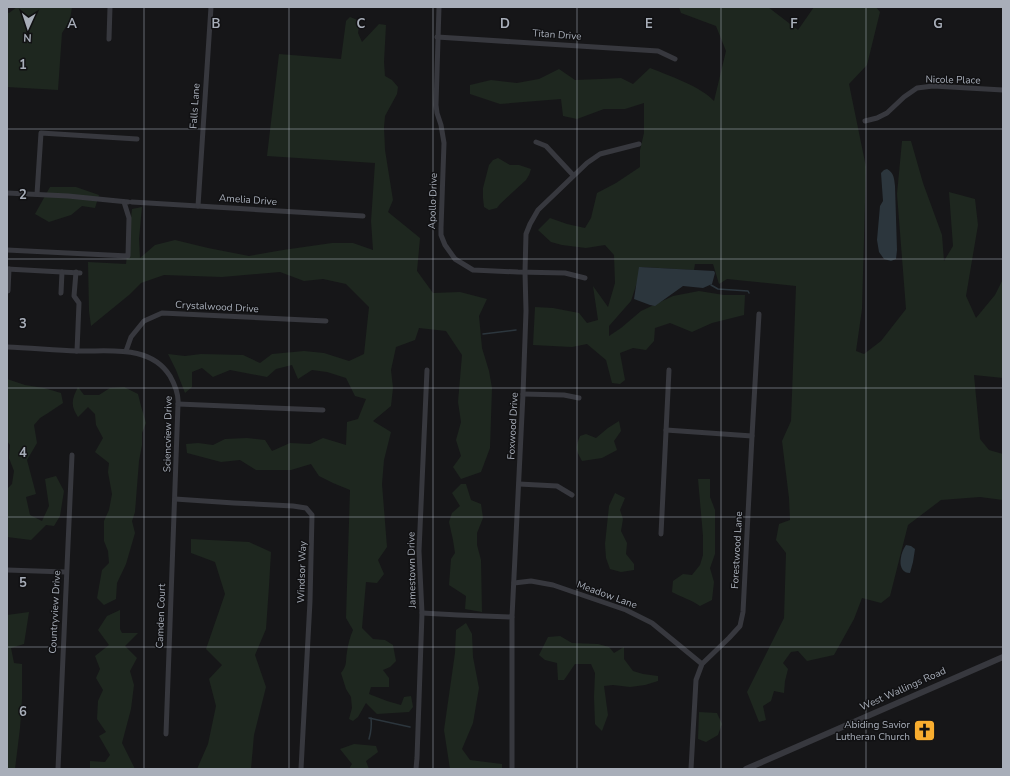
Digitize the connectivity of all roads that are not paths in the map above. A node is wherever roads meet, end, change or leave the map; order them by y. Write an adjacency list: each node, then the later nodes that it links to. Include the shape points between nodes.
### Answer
1 (110, 7): 5 (street)
2 (211, 7): 16 (street, Falls Lane)
3 (439, 7): 4 (street, Apollo Drive)
4 (438, 37): 6 (street, Titan Drive, via 658,51); 21 (street, Apollo Drive, via 436,113 444,143 441,235 455,259 473,270)
5 (109, 39)
6 (674, 59)
7 (1003, 90): 8 (street, Nicole Place, via 933,86 917,88 888,113)
8 (864, 122)
9 (137, 139): 14 (street, via 41,133)
10 (536, 142): 12 (street, via 546,146)
11 (639, 144): 12 (street, Foxwood Drive, via 600,154)
12 (573, 175): 21 (street, Foxwood Drive, via 538,210 530,224 526,234)
13 (7, 193): 14 (street, Amelia Drive)
14 (37, 194): 15 (street, Amelia Drive)
15 (128, 202): 16 (street, Amelia Drive); 18 (street, via 128,256)
16 (198, 206): 17 (street, Amelia Drive)
17 (363, 216)
18 (7, 250)
19 (8, 269): 20 (street); 23 (street)
20 (62, 272): 24 (street); 28 (street, via 78,272 74,296 79,303)
21 (525, 272): 22 (street, Apollo Drive, via 565,273); 32 (street, Foxwood Drive)
22 (585, 278)
23 (8, 291)
24 (62, 293)
25 (759, 314): 37 (street, Forestwood Lane)
26 (326, 321): 29 (street, Crystalwood Drive, via 162,313 144,321 131,337)
27 (7, 347): 28 (street, Sciencview Drive)
28 (77, 351): 29 (street, Sciencview Drive)
29 (126, 351): 34 (street, Sciencview Drive, via 148,356 166,369 176,387)
30 (427, 370): 46 (street, Jamestown Drive, via 419,551)
31 (669, 370): 36 (street)
32 (523, 394): 33 (street); 39 (street, Foxwood Drive)
33 (578, 398)
34 (178, 404): 35 (street); 41 (street, Sciencview Drive)
35 (323, 410)
36 (666, 430): 37 (street); 42 (street)
37 (752, 436): 49 (street, Forestwood Lane, via 743,612 740,626)
38 (72, 455): 44 (street, Countryview Drive)
39 (519, 484): 40 (street, via 557,486); 45 (street, Foxwood Drive)
40 (572, 495)
41 (175, 499): 50 (street, Camden Court); 52 (street, Windsor Way, via 293,506 306,508 312,515)
42 (661, 534)
43 (7, 570): 44 (street)
44 (66, 572): 51 (street, Countryview Drive)
45 (514, 583): 47 (street, Foxwood Drive); 49 (street, Meadow Lane, via 531,581 554,585 626,610 652,623)
46 (422, 613): 47 (street); 53 (street, Jamestown Drive)
47 (512, 617): 54 (street, Foxwood Drive)
48 (1003, 657): 56 (street, West Wallings Road)
49 (702, 664): 55 (street, Forestwood Lane, via 696,680)
50 (166, 734)
51 (58, 769)
52 (301, 769)
53 (416, 769)
54 (512, 769)
55 (691, 769)
56 (746, 769)

